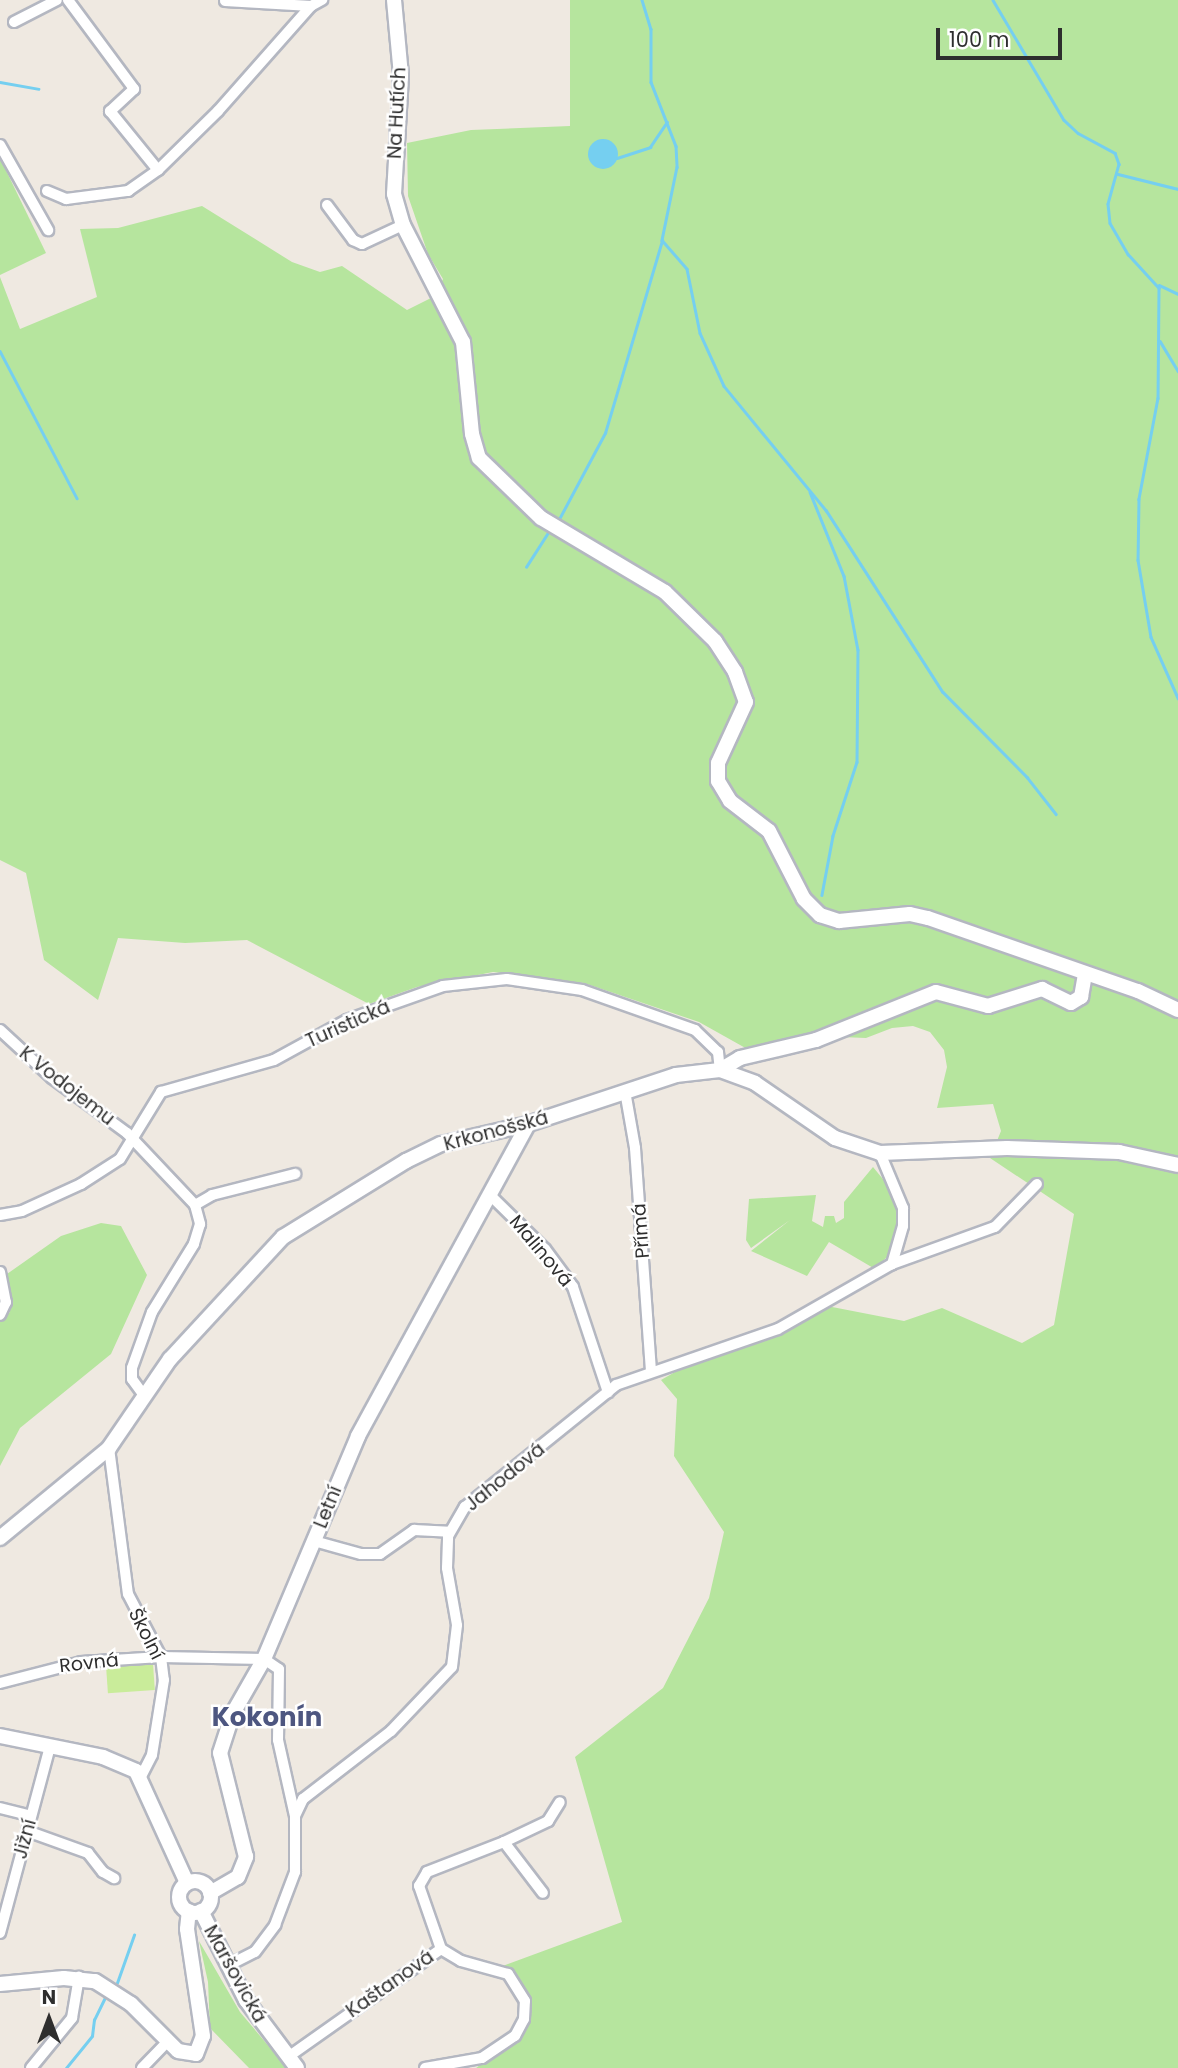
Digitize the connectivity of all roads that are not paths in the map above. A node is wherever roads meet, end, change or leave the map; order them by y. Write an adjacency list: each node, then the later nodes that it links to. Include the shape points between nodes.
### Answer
1 (57, 0): 7 (street)
2 (68, 0): 9 (street, via 134,89 110,111)
3 (322, 0): 6 (street)
4 (394, 0): 12 (street, Na Hutích, via 401,76 393,181)
5 (226, 1): 6 (street)
6 (311, 5): 9 (street, via 218,111)
7 (14, 22)
8 (0, 145): 13 (street)
9 (158, 170): 10 (street, via 128,191 66,199)
10 (47, 191)
11 (327, 205): 12 (street, via 353,240 362,244)
12 (404, 225): 14 (street, Na Hutích, via 463,342 472,434 484,466 561,532 665,592 715,641 735,672 745,709 718,763 718,781 730,801 769,831 814,910 839,921 910,914 928,918)
13 (48, 230)
14 (1085, 975): 15 (street, via 1138,991); 17 (street, via 1081,996 1072,1003 1042,989 988,1006 936,992 816,1041 740,1058)
15 (1178, 1010)
16 (0, 1030): 20 (street, K Vodojemu, via 52,1078)
17 (720, 1070): 18 (street, Krkonošská, via 676,1075); 20 (street, Turistická, via 718,1052 695,1030 582,990 507,979 465,982 347,1020 274,1060 161,1092); 21 (street, Krkonošská, via 755,1083 835,1138)
18 (625, 1091): 19 (street, Krkonošská); 31 (street, Přímá, via 635,1149)
19 (528, 1124): 25 (street, Letní); 33 (street, Krkonošská, via 429,1149 291,1232 170,1359)
20 (135, 1141): 26 (street, K Vodojemu); 27 (street, Turistická, via 120,1159 81,1184 22,1211)
21 (880, 1153): 22 (street, Krkonošská, via 1007,1148 1119,1152); 28 (street, via 903,1208)
22 (1178, 1165)
23 (295, 1174): 26 (street, via 212,1195)
24 (1037, 1184): 28 (street, Jahodová, via 995,1227)
25 (490, 1195): 32 (street, Malinová, via 545,1249 573,1287); 37 (street, Letní, via 358,1436)
26 (195, 1205): 33 (street, via 200,1224 194,1244 152,1312 132,1368 132,1379)
27 (0, 1215)
28 (892, 1264): 31 (street, Jahodová, via 778,1329)
29 (0, 1272): 30 (street, via 6,1302)
30 (0, 1315)
31 (650, 1371): 32 (street, Jahodová)
32 (608, 1392): 35 (street, Jahodová, via 465,1507)
33 (143, 1394): 34 (street, Krkonošská)
34 (109, 1448): 36 (street, Krkonošská); 38 (street, Školní, via 130,1603)
35 (449, 1532): 37 (street, via 414,1530 380,1554 361,1554); 47 (street, via 447,1569 457,1625 452,1667 391,1731 303,1799)
36 (0, 1538)
37 (314, 1541): 39 (street, Letní)
38 (161, 1657): 39 (street, Rovná); 40 (street, Rovná, via 53,1666); 43 (street, Školní, via 164,1679 152,1755)
39 (264, 1659): 47 (street, via 279,1669 278,1740); 52 (street, Letní, via 232,1715 220,1753 246,1850 245,1864 233,1882)
40 (0, 1684)
41 (0, 1736): 42 (street)
42 (50, 1746): 43 (street, via 125,1764); 46 (street, Jižní)
43 (141, 1777): 51 (street)
44 (561, 1802): 49 (street, via 548,1821)
45 (0, 1808): 46 (street)
46 (31, 1816): 48 (street, Jižní)
47 (295, 1816): 57 (street, via 299,1851 275,1925 256,1952)
48 (27, 1831): 50 (street, via 88,1853); 55 (street, Jižní)
49 (504, 1842): 53 (street); 56 (street, Kaštanová, via 420,1879)
50 (114, 1878)
51 (187, 1883): 52 (street, via 203,1883); 54 (street, Maršovická, via 179,1895)
52 (210, 1893): 54 (street, Maršovická, via 209,1904)
53 (543, 1894)
54 (195, 1911): 57 (street, Maršovická); 60 (street, via 187,1929 203,2045 191,2056)
55 (0, 1933)
56 (441, 1949): 61 (street, Kaštanová); 64 (street, via 461,1961 508,1974 525,2001 524,2019 515,2036 482,2058)
57 (227, 1966): 61 (street, Maršovická)
58 (79, 1977): 59 (street); 60 (street, via 105,1986 131,2004); 62 (street, via 72,2018)
59 (0, 1984)
60 (167, 2042): 63 (street)
61 (292, 2062)
62 (31, 2068)
63 (142, 2068)
64 (425, 2068)

